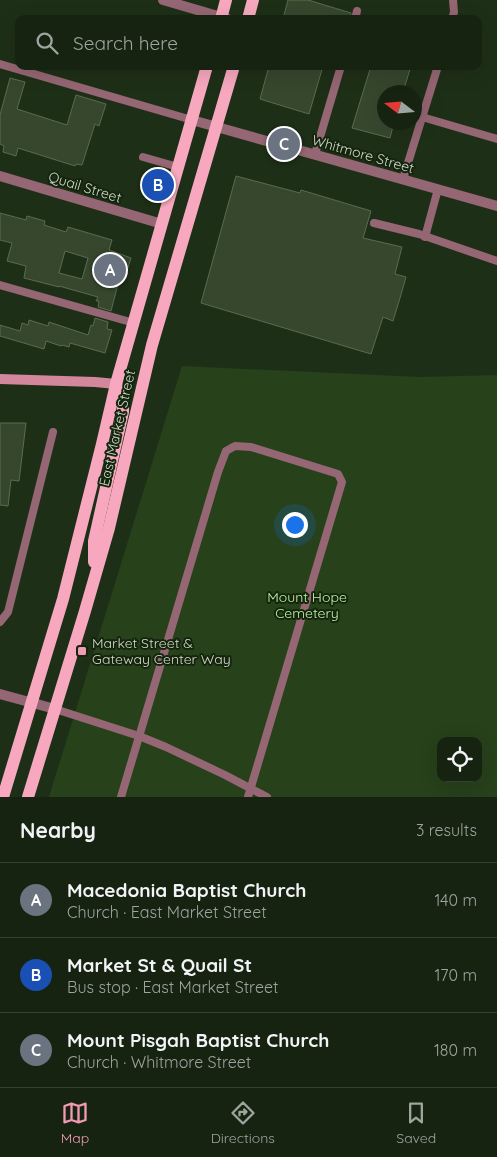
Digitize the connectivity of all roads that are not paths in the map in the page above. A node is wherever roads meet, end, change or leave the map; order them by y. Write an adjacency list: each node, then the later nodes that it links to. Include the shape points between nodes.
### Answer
1 (163, 0): 5 (street)
2 (226, 0): 6 (main road)
3 (253, 0): 7 (main road)
4 (454, 0): 8 (lane)
5 (213, 15)
6 (224, 15)
7 (249, 15)
8 (453, 15)
9 (0, 64): 10 (lane)
10 (15, 68)
11 (21, 70): 17 (lane)
12 (206, 70): 17 (main road, East Market Street)
13 (233, 70): 18 (main road, East Market Street)
14 (340, 70): 21 (lane)
15 (437, 70): 16 (lane)
16 (422, 117): 20 (lane)
17 (192, 120): 18 (street, Whitmore Street); 23 (main road, East Market Street)
18 (216, 127): 21 (street, Whitmore Street); 37 (main road, East Market Street, via 152,345)
19 (418, 130): 25 (lane)
20 (497, 139)
21 (315, 154): 25 (street, Whitmore Street)
22 (143, 157): 23 (lane)
23 (178, 167): 29 (main road, East Market Street)
24 (0, 176): 29 (street, Quail Street)
25 (403, 179): 26 (street, Whitmore Street)
26 (438, 189): 27 (street, Whitmore Street); 30 (lane)
27 (497, 206)
28 (374, 223): 30 (lane)
29 (162, 224): 33 (main road, East Market Street)
30 (425, 237): 31 (lane)
31 (497, 261)
32 (0, 285): 33 (lane)
33 (134, 323): 35 (main road, East Market Street)
34 (0, 379): 35 (street)
35 (116, 384): 37 (main road, via 123,400 123,412 94,541); 40 (main road, East Market Street, via 63,599)
36 (53, 432): 38 (lane, via 8,612)
37 (94, 580): 41 (main road, East Market Street)
38 (0, 622)
39 (0, 694): 40 (street)
40 (32, 702): 41 (street); 44 (main road, East Market Street)
41 (55, 708): 42 (lane); 45 (main road, East Market Street)
42 (139, 736): 43 (lane); 43 (lane, via 226,451 235,446 251,447 338,474 342,482); 46 (lane)
43 (250, 788): 47 (lane); 48 (lane)
44 (3, 797)
45 (28, 797)
46 (121, 797)
47 (248, 797)
48 (267, 797)

